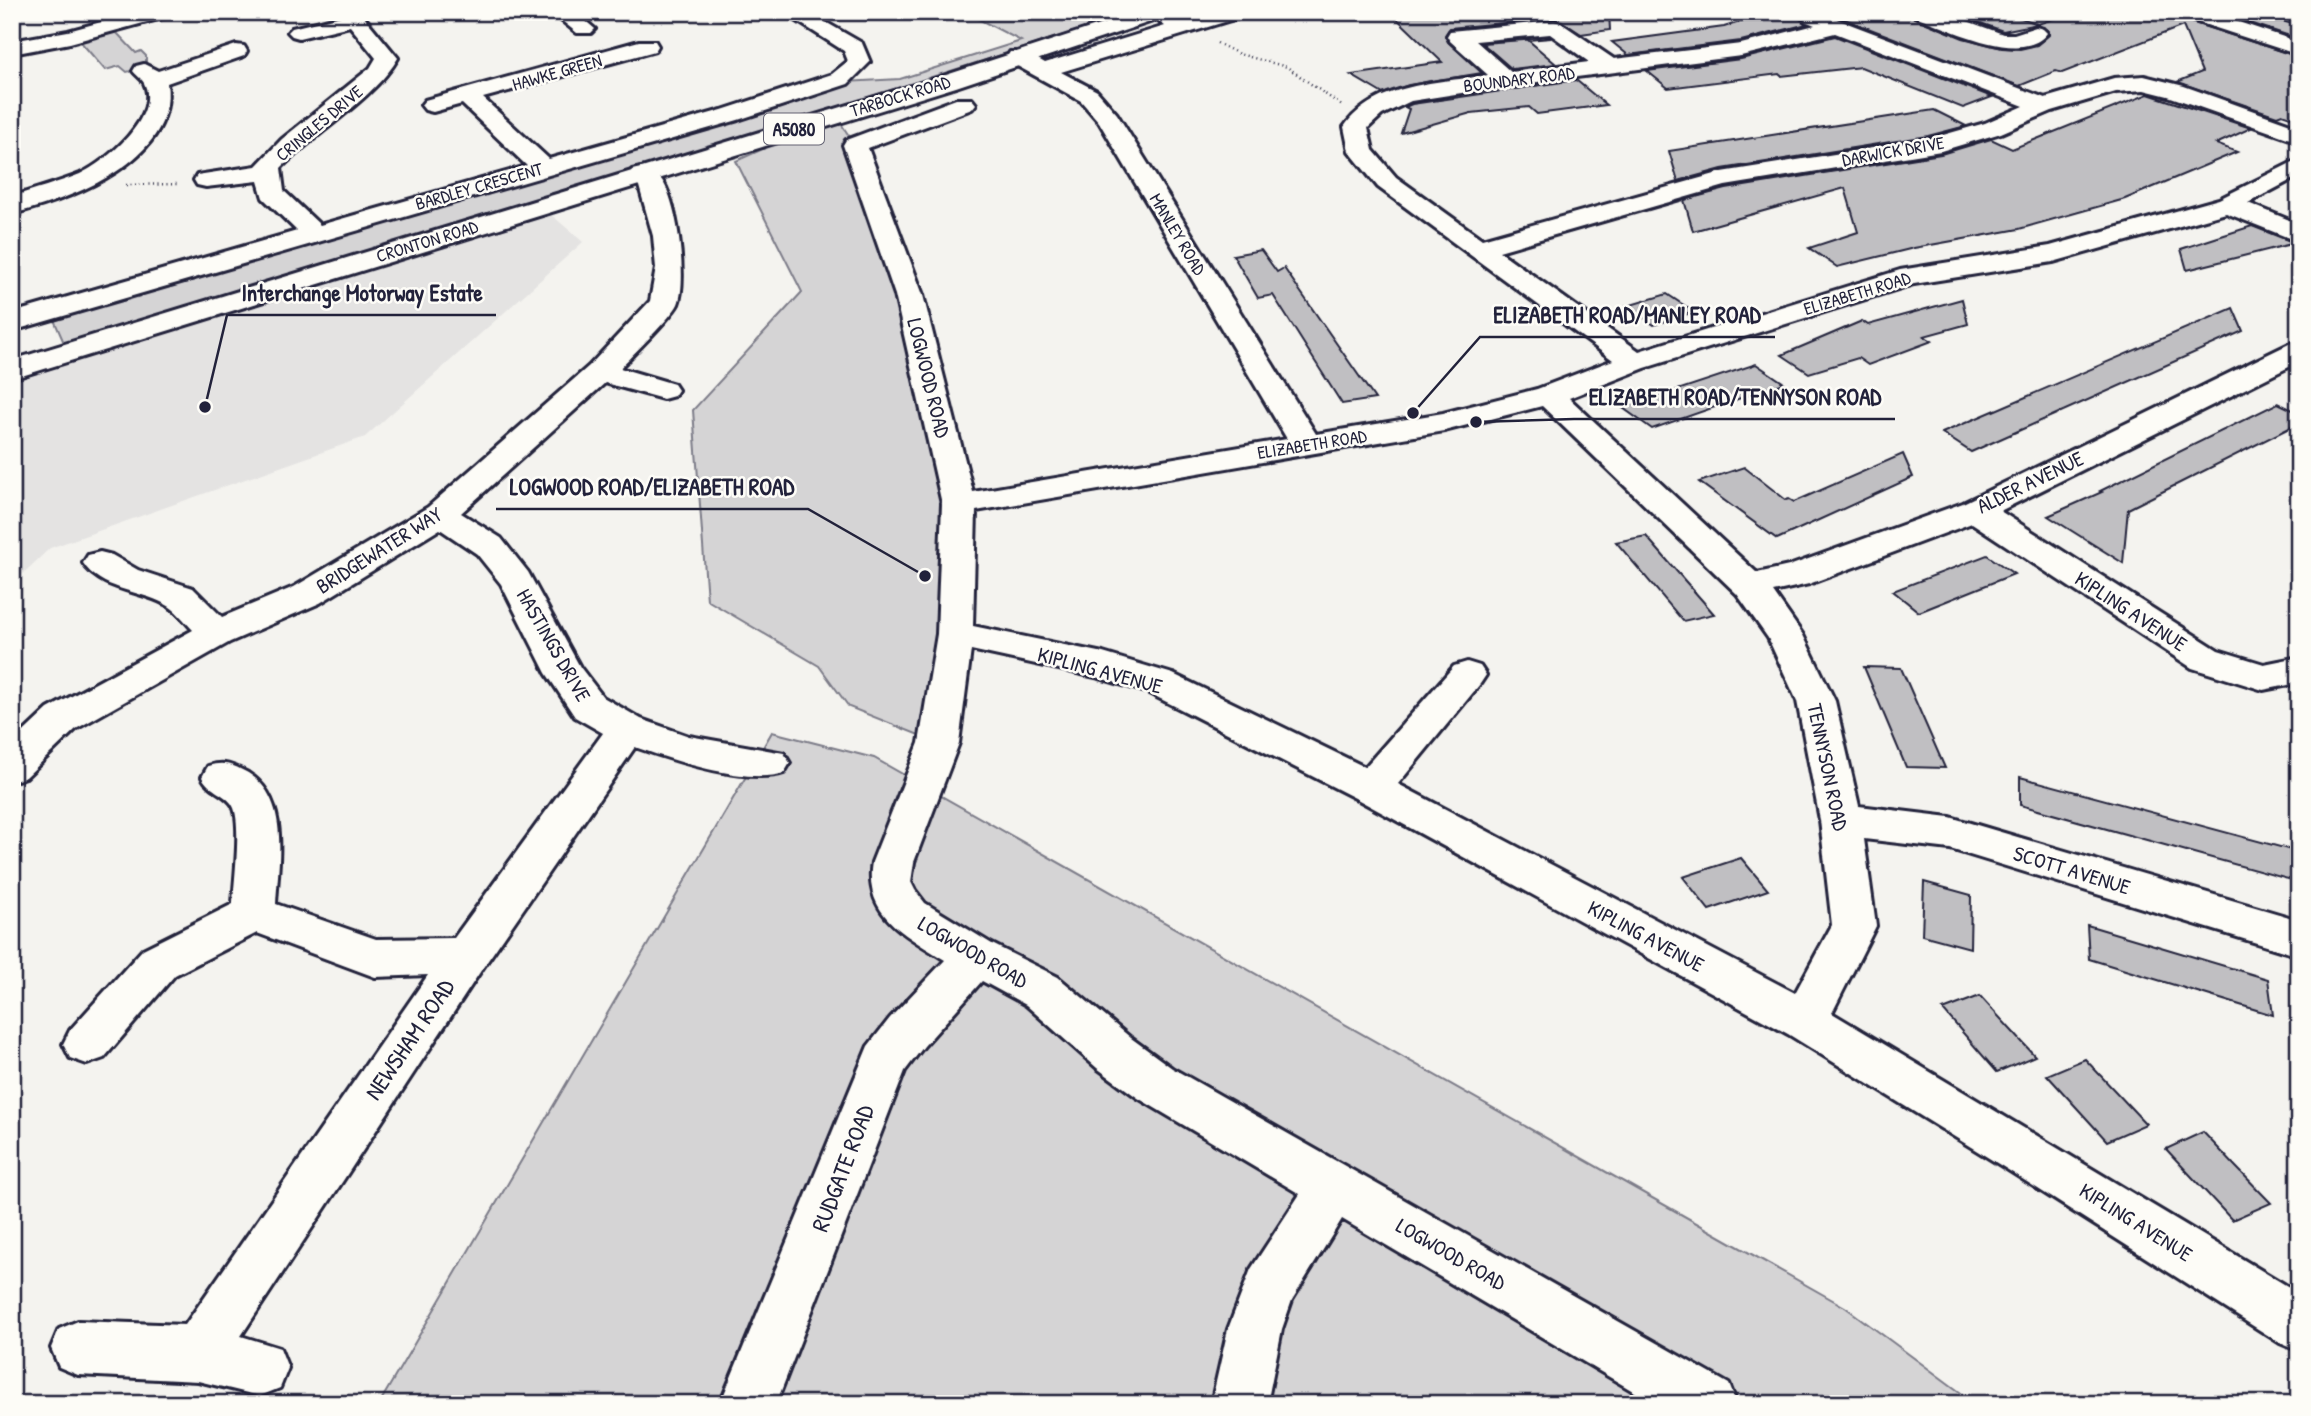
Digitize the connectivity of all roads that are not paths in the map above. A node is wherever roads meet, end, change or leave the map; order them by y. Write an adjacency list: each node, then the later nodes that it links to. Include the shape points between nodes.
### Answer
1 (162, 12): 16 (street)
2 (561, 12): 12 (street)
3 (793, 12): 27 (street, BARDLEY CRESCENT, via 854,48 859,62 840,79)
4 (1237, 12): 10 (street)
5 (1800, 12): 11 (street)
6 (1922, 12): 14 (street, via 2000,40 2017,41)
7 (2186, 12): 17 (street)
8 (1159, 13): 10 (street, TARBOCK ROAD); 19 (street, TARBOCK ROAD / A5080)
9 (352, 14): 13 (street); 32 (street, CRINGLES DRIVE, via 387,58 379,72 291,144 268,167)
10 (1183, 27): 21 (street)
11 (1834, 27): 20 (street, BOUNDARY ROAD, via 1741,50); 26 (street)
12 (584, 29)
13 (299, 32)
14 (2036, 33)
15 (647, 47): 23 (street, HAWKE GREEN)
16 (12, 48)
17 (2299, 49)
18 (236, 51): 34 (street, via 186,70 150,75 158,102 151,124 129,150)
19 (1018, 57): 21 (street, MANLEY ROAD); 29 (street, TARBOCK ROAD / A5080)
20 (1612, 68): 22 (street, BOUNDARY ROAD); 22 (street, via 1554,26 1458,36)
21 (1044, 70): 51 (street, MANLEY ROAD, via 1089,96 1109,119)
22 (1506, 79): 41 (street, BOUNDARY ROAD, via 1405,95 1374,110 1356,127 1362,151 1387,183)
23 (468, 97): 25 (street, HAWKE GREEN); 31 (street)
24 (964, 104): 52 (street, LOGWOOD ROAD, via 855,145 909,295)
25 (433, 105)
26 (2044, 106): 28 (street, DARWICK DRIVE, via 2114,85 2144,83); 41 (street, DARWICK DRIVE, via 1993,128 1931,146 1721,179)
27 (730, 115): 29 (street); 31 (street, BARDLEY CRESCENT)
28 (2299, 135)
29 (765, 138): 33 (street, TARBOCK ROAD / A5080)
30 (2299, 166): 37 (street, ELIZABETH ROAD)
31 (543, 167): 39 (street, BARDLEY CRESCENT)
32 (269, 173): 35 (street); 39 (street, CRINGLES DRIVE, via 272,193)
33 (641, 175): 45 (street, CRONTON ROAD / A5080); 48 (street, BRIDGEWATER WAY, via 651,183 666,236 670,268 664,303)
34 (91, 178): 36 (street); 38 (street)
35 (206, 180)
36 (119, 183)
37 (2228, 204): 40 (street); 46 (street, ELIZABETH ROAD, via 2053,254 1910,276)
38 (12, 206)
39 (315, 234): 42 (street, BARDLEY CRESCENT)
40 (2299, 234)
41 (1479, 248): 46 (street)
42 (51, 313): 43 (street, BARDLEY CRESCENT); 45 (street)
43 (12, 322)
44 (2299, 351): 53 (street, ALDER AVENUE)
45 (68, 352): 47 (street, CRONTON ROAD / A5080)
46 (1634, 362): 50 (street, ELIZABETH ROAD)
47 (12, 370)
48 (600, 372): 49 (street); 54 (street, BRIDGEWATER WAY)
49 (663, 390)
50 (1548, 395): 51 (street, ELIZABETH ROAD, via 1444,422); 56 (street, TENNYSON ROAD)
51 (1306, 444): 52 (street, ELIZABETH ROAD)
52 (959, 504): 58 (street, LOGWOOD ROAD)
53 (1975, 510): 56 (street, ALDER AVENUE, via 1797,576); 59 (street, KIPLING AVENUE, via 2205,659 2263,677)
54 (440, 514): 57 (street, BRIDGEWATER WAY, via 307,595); 61 (street, HASTINGS DRIVE, via 489,546 516,580 565,673 589,707)
55 (100, 563): 57 (street, via 126,578 180,596)
56 (1750, 586): 66 (street, TENNYSON ROAD, via 1784,635 1816,701)
57 (217, 634): 63 (street, BRIDGEWATER WAY, via 62,719)
58 (955, 634): 65 (street, KIPLING AVENUE, via 1160,683); 70 (street, LOGWOOD ROAD, via 939,743 893,862 890,882 896,900 910,915)
59 (2299, 670)
60 (1467, 675): 65 (street)
61 (627, 729): 62 (street, HASTINGS DRIVE, via 685,750); 69 (street, NEWSHAM ROAD)
62 (770, 763)
63 (12, 767)
64 (222, 777): 67 (street, via 254,804)
65 (1371, 788): 71 (street, KIPLING AVENUE)
66 (1841, 820): 68 (street, SCOTT AVENUE, via 1950,833); 71 (street, TENNYSON ROAD, via 1854,926)
67 (254, 914): 69 (street, via 375,958); 72 (street, via 159,961)
68 (2299, 938)
69 (466, 956): 76 (street, NEWSHAM ROAD)
70 (976, 957): 73 (street, LOGWOOD ROAD, via 1042,991 1155,1083); 78 (street, RUDGATE ROAD, via 885,1061)
71 (1804, 1020): 74 (street, KIPLING AVENUE)
72 (86, 1044)
73 (1334, 1186): 79 (street, via 1270,1287 1255,1329); 80 (street, LOGWOOD ROAD)
74 (2299, 1324)
75 (78, 1348): 76 (street)
76 (198, 1353): 77 (street)
77 (260, 1368)
78 (748, 1404)
79 (1239, 1404)
80 (1709, 1404)

